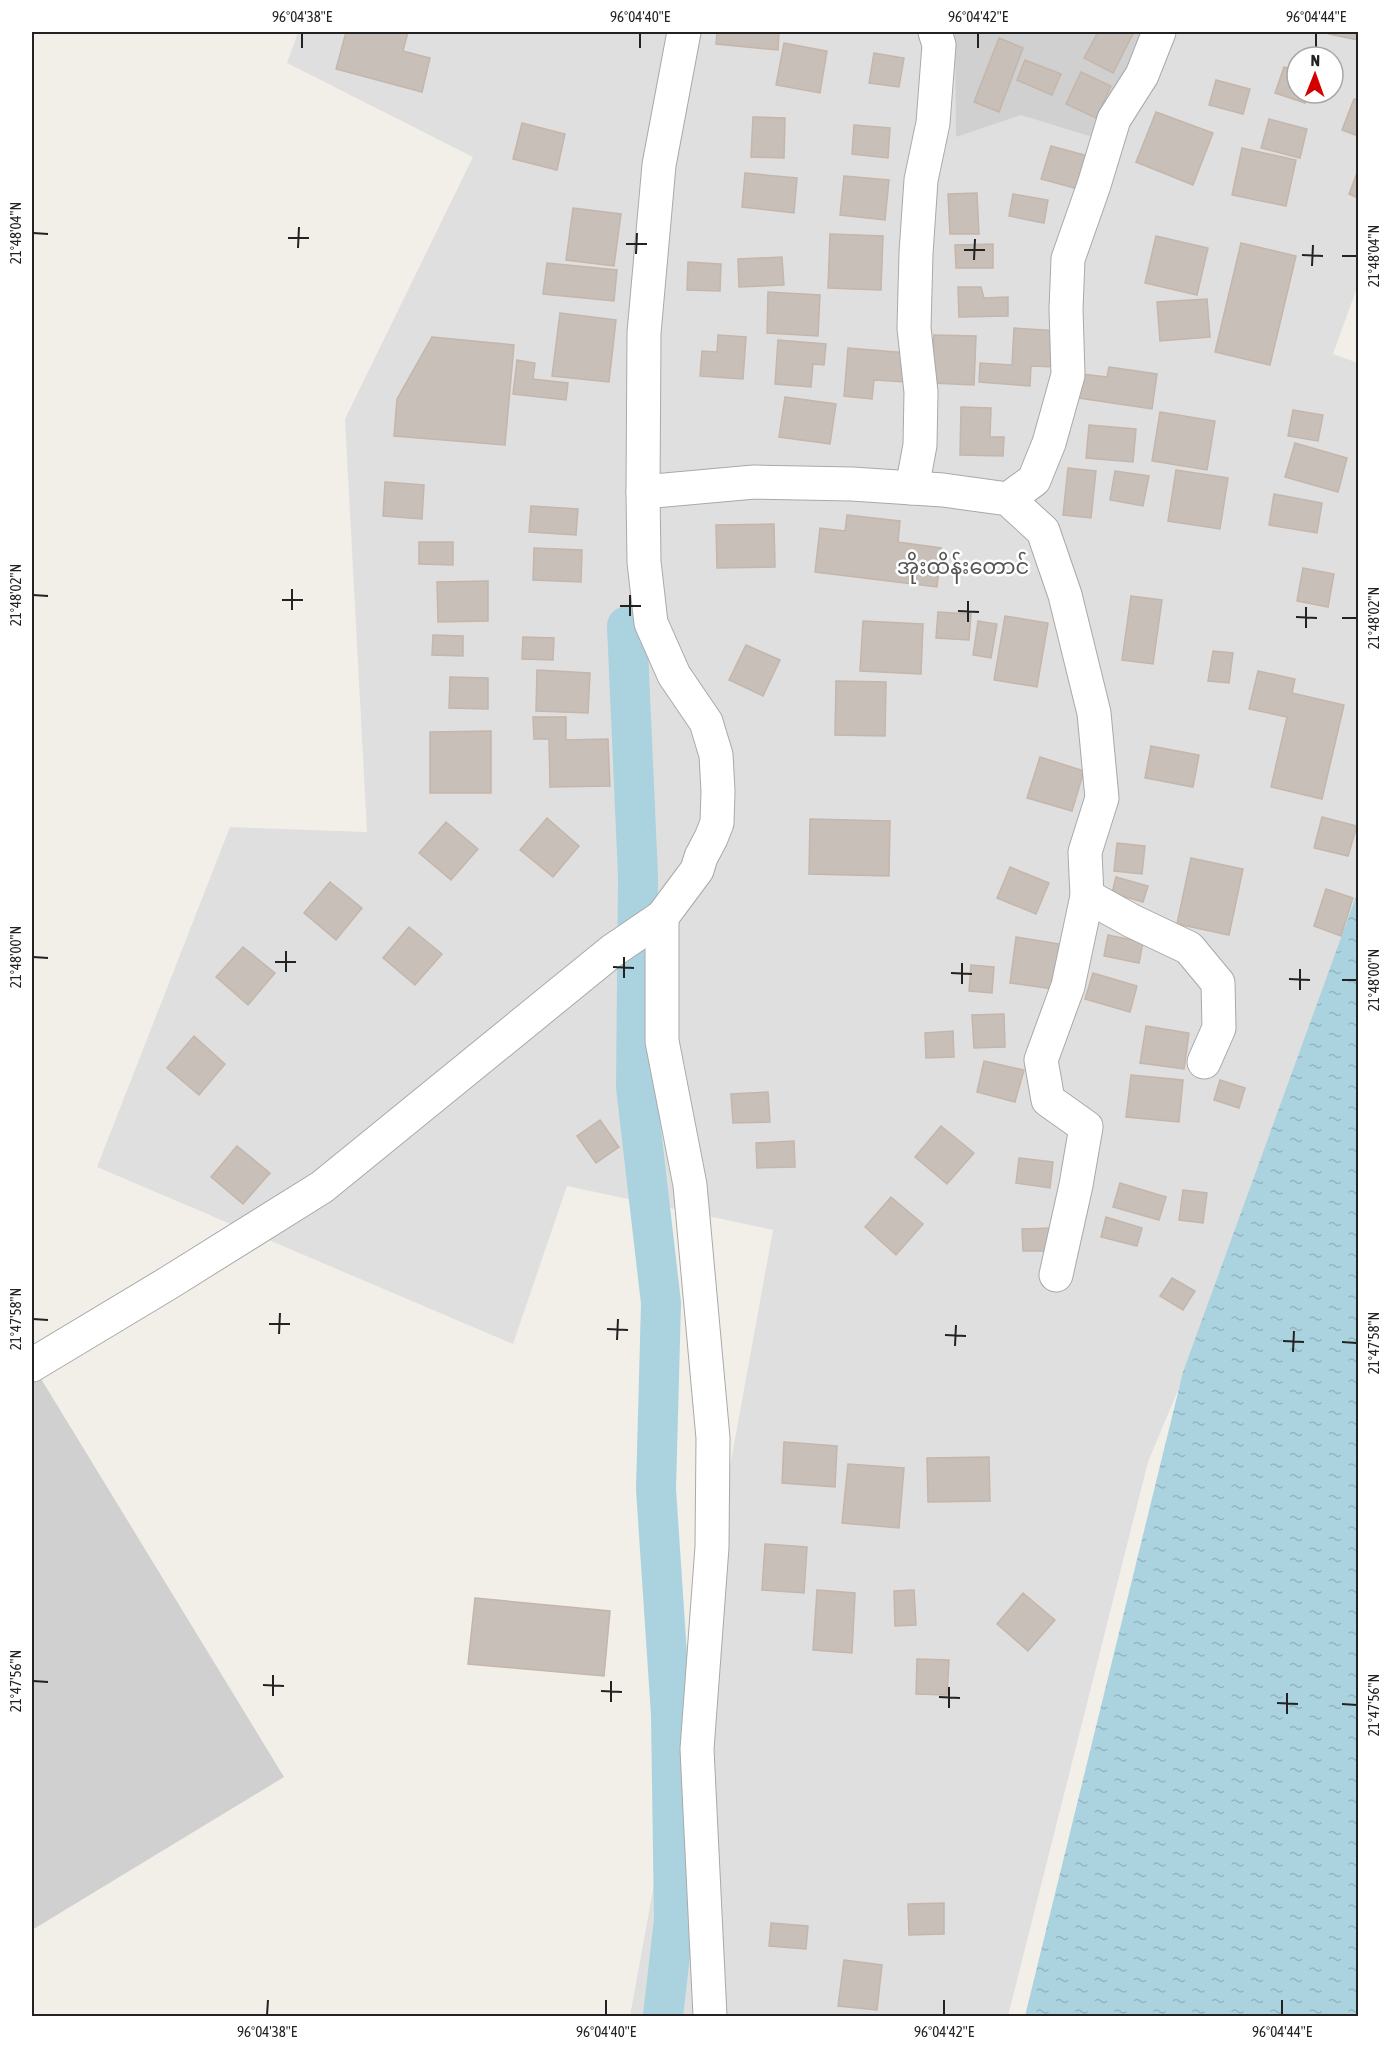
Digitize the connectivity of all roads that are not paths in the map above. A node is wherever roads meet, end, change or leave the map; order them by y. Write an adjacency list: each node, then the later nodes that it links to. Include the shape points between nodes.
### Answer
1 (684, 32): 5 (street, via 659,165 644,333)
2 (935, 32): 4 (street, via 939,45 933,123 921,180 916,253 914,328 921,392 920,445)
3 (1159, 32): 6 (street, via 1142,75 1114,119 1068,259 1068,375 1049,443 1034,480)
4 (912, 488): 5 (street, via 754,482); 6 (street)
5 (643, 492): 8 (street, via 644,562 651,623 674,675 706,722 716,755 718,791 717,823 697,870)
6 (1008, 499): 7 (street, via 1043,531 1065,595 1094,713 1102,798 1086,852)
7 (1087, 896): 9 (street, via 1189,948 1218,983 1219,1028); 10 (street, via 1068,987 1041,1060 1048,1100 1086,1127)
8 (662, 918): 11 (street, via 612,951 322,1186); 12 (street, via 662,1041 690,1185 713,1438 712,1547 697,1749)
9 (1203, 1062)
10 (1056, 1275)
11 (32, 1365)
12 (710, 2016)

